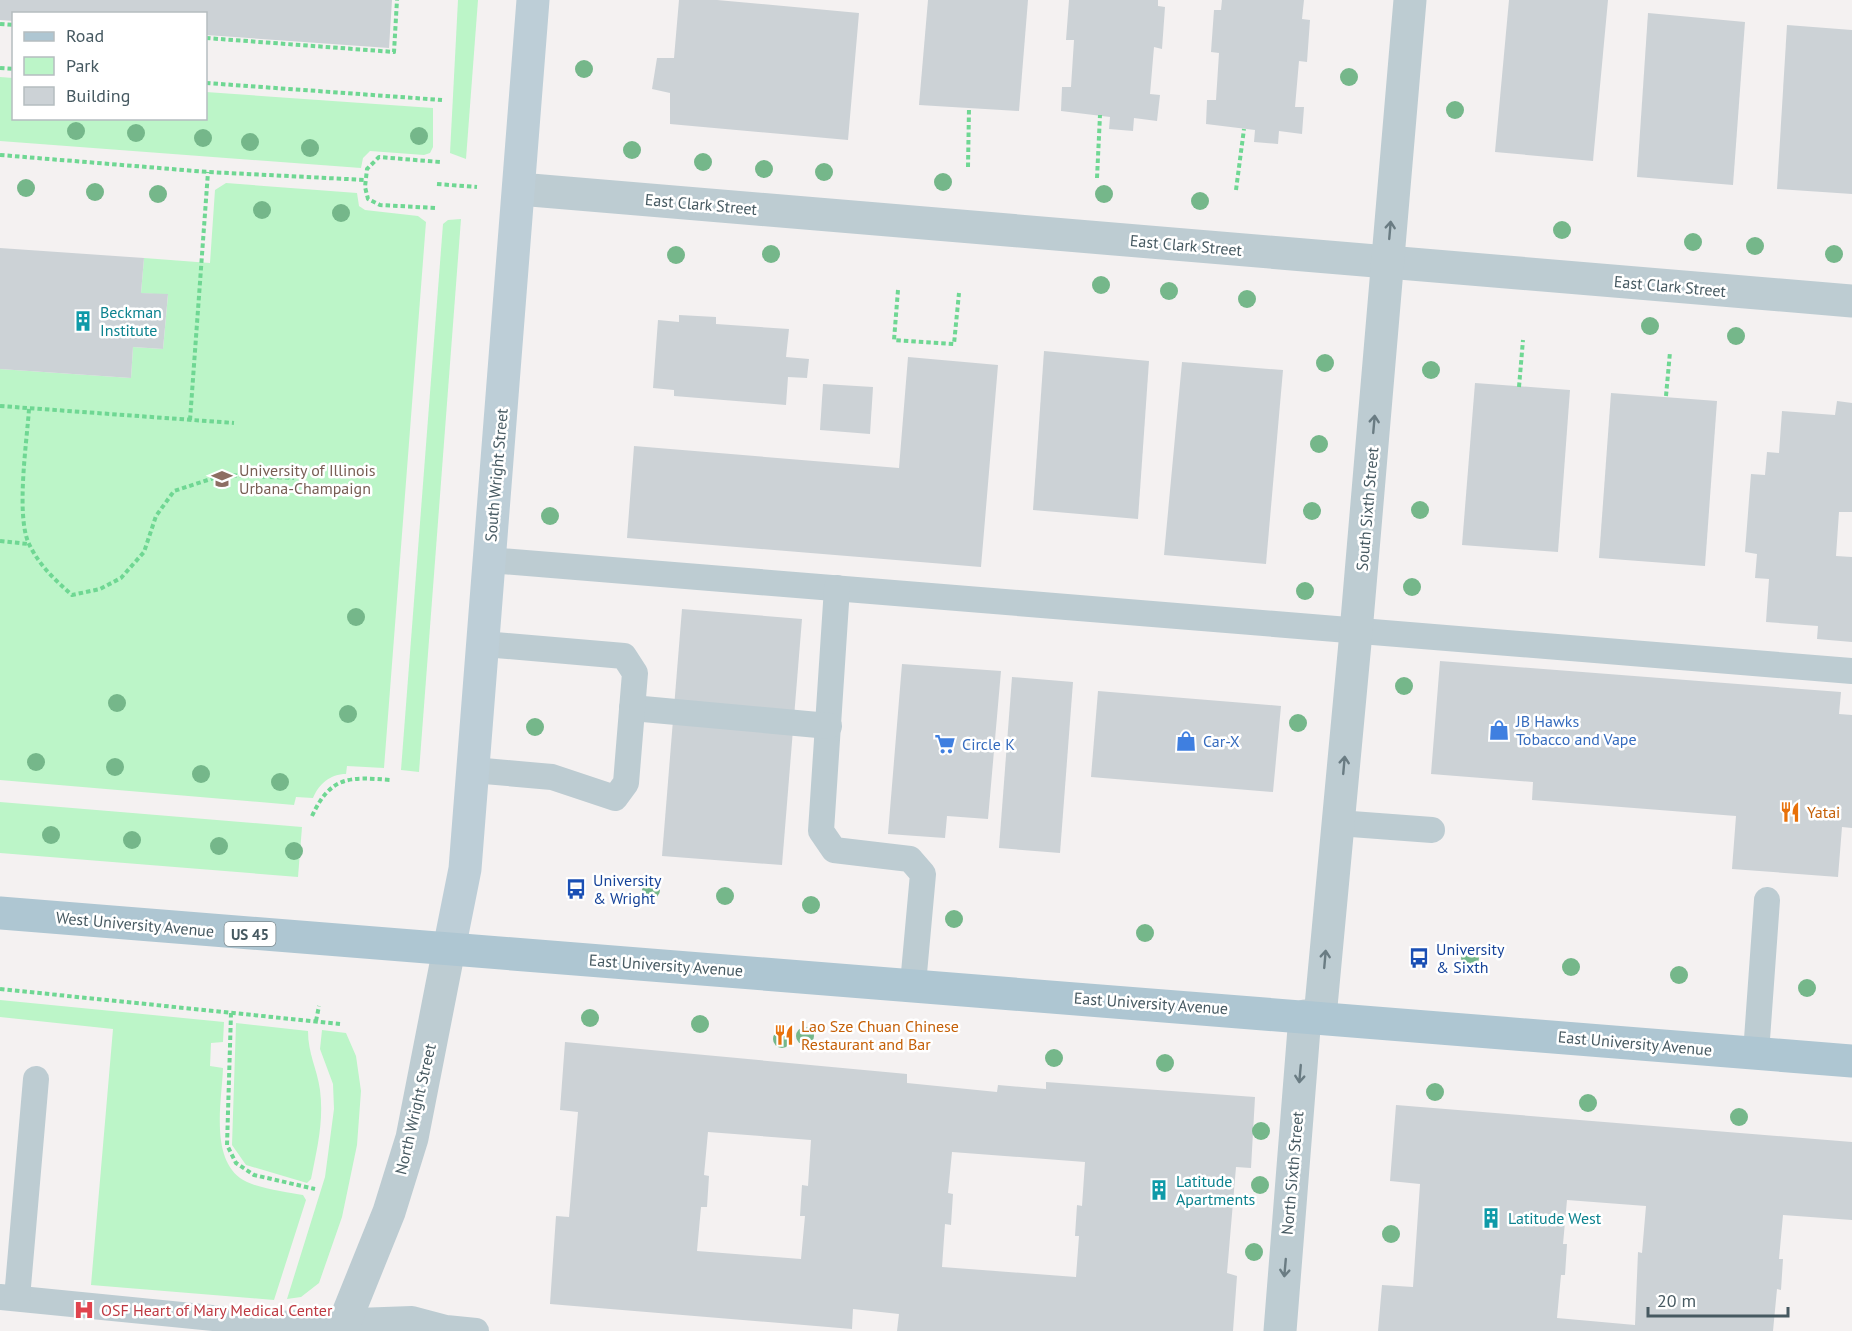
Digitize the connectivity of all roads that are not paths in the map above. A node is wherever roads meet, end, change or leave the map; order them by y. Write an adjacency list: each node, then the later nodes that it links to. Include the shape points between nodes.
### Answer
1 (533, 0): 3 (main road, South Wright Street)
2 (1410, 0): 4 (street, South Sixth Street, one-way to 2)
3 (519, 189): 4 (street, East Clark Street); 6 (main road, South Wright Street)
4 (1388, 263): 5 (street, East Clark Street); 8 (street, South Sixth Street, one-way to 4)
5 (1852, 302)
6 (489, 560): 7 (lane); 9 (main road, South Wright Street)
7 (837, 588): 8 (lane); 12 (lane)
8 (1356, 632): 10 (lane); 14 (street, South Sixth Street, one-way to 8)
9 (484, 644): 11 (lane, via 624,656 635,673); 13 (main road, South Wright Street)
10 (1852, 671)
11 (632, 708): 12 (lane); 13 (lane, via 626,783 615,798 552,777)
12 (830, 726): 19 (lane, via 821,831 834,850 910,859 923,874)
13 (473, 770): 18 (main road, South Wright Street, via 465,869)
14 (1338, 824): 15 (lane); 20 (street, South Sixth Street, one-way to 14)
15 (1432, 830)
16 (1767, 900): 21 (lane)
17 (0, 913): 18 (main road, West University Avenue / US 45)
18 (449, 949): 19 (main road, East University Avenue); 25 (street, North Wright Street, via 412,1138 389,1212)
19 (914, 984): 20 (main road, East University Avenue)
20 (1313, 1016): 21 (main road, East University Avenue); 27 (street, North Sixth Street, one-way to 27)
21 (1756, 1053): 22 (main road, East University Avenue)
22 (1852, 1060)
23 (36, 1078): 24 (lane)
24 (9, 1298): 25 (lane, via 274,1324)
25 (342, 1326): 26 (lane, via 412,1319)
26 (476, 1331)
27 (1280, 1331)

